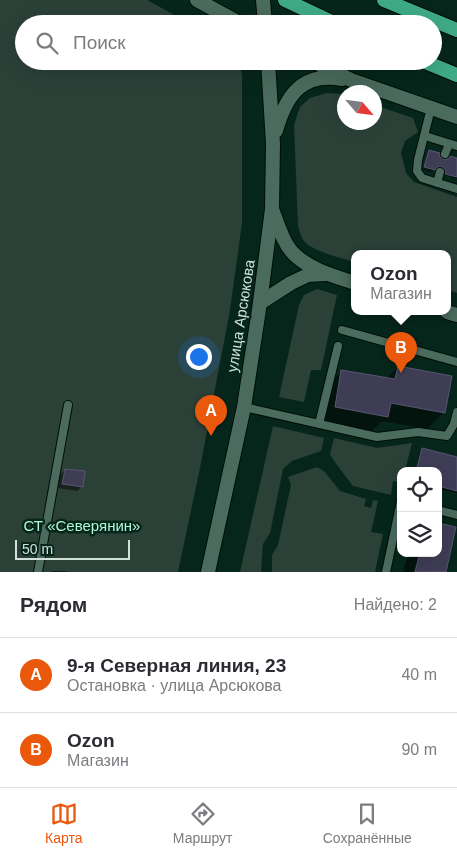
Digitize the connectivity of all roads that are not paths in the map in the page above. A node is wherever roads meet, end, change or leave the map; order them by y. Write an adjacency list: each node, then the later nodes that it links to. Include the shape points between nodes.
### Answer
1 (197, 0): 5 (street)
2 (285, 0): 7 (highway)
3 (384, 0): 8 (highway)
4 (265, 2): 6 (street)
5 (224, 15)
6 (265, 15)
7 (317, 15)
8 (420, 15)
9 (442, 24): 10 (highway)
10 (457, 30)
11 (442, 69): 14 (highway)
12 (269, 70): 19 (street, улица Арсюкова)
13 (331, 70): 15 (street)
14 (457, 75)
15 (351, 80): 16 (street); 19 (street, via 316,78 297,89 280,115)
16 (431, 108): 17 (street); 18 (lane)
17 (457, 117)
18 (425, 136): 20 (lane); 25 (lane, via 417,171 422,178)
19 (273, 144): 27 (street, улица Арсюкова)
20 (448, 144): 21 (lane); 22 (lane)
21 (457, 146)
22 (445, 154)
23 (440, 172): 25 (lane)
24 (457, 179): 26 (lane)
25 (437, 183): 26 (lane)
26 (456, 188)
27 (272, 209): 28 (street, via 294,255); 30 (street, улица Арсюкова)
28 (325, 274): 29 (street); 30 (street, via 308,275)
29 (351, 282)
30 (260, 303): 35 (street, улица Арсюкова)
31 (342, 330): 33 (lane)
32 (338, 346): 37 (lane)
33 (457, 362)
34 (68, 405): 41 (lane)
35 (244, 407): 37 (lane); 42 (street, улица Арсюкова)
36 (457, 412): 37 (lane, via 447,436 418,432 377,437)
37 (319, 424)
38 (442, 511): 40 (lane)
39 (399, 512): 43 (lane)
40 (457, 515)
41 (38, 572)
42 (208, 572)
43 (386, 572)

